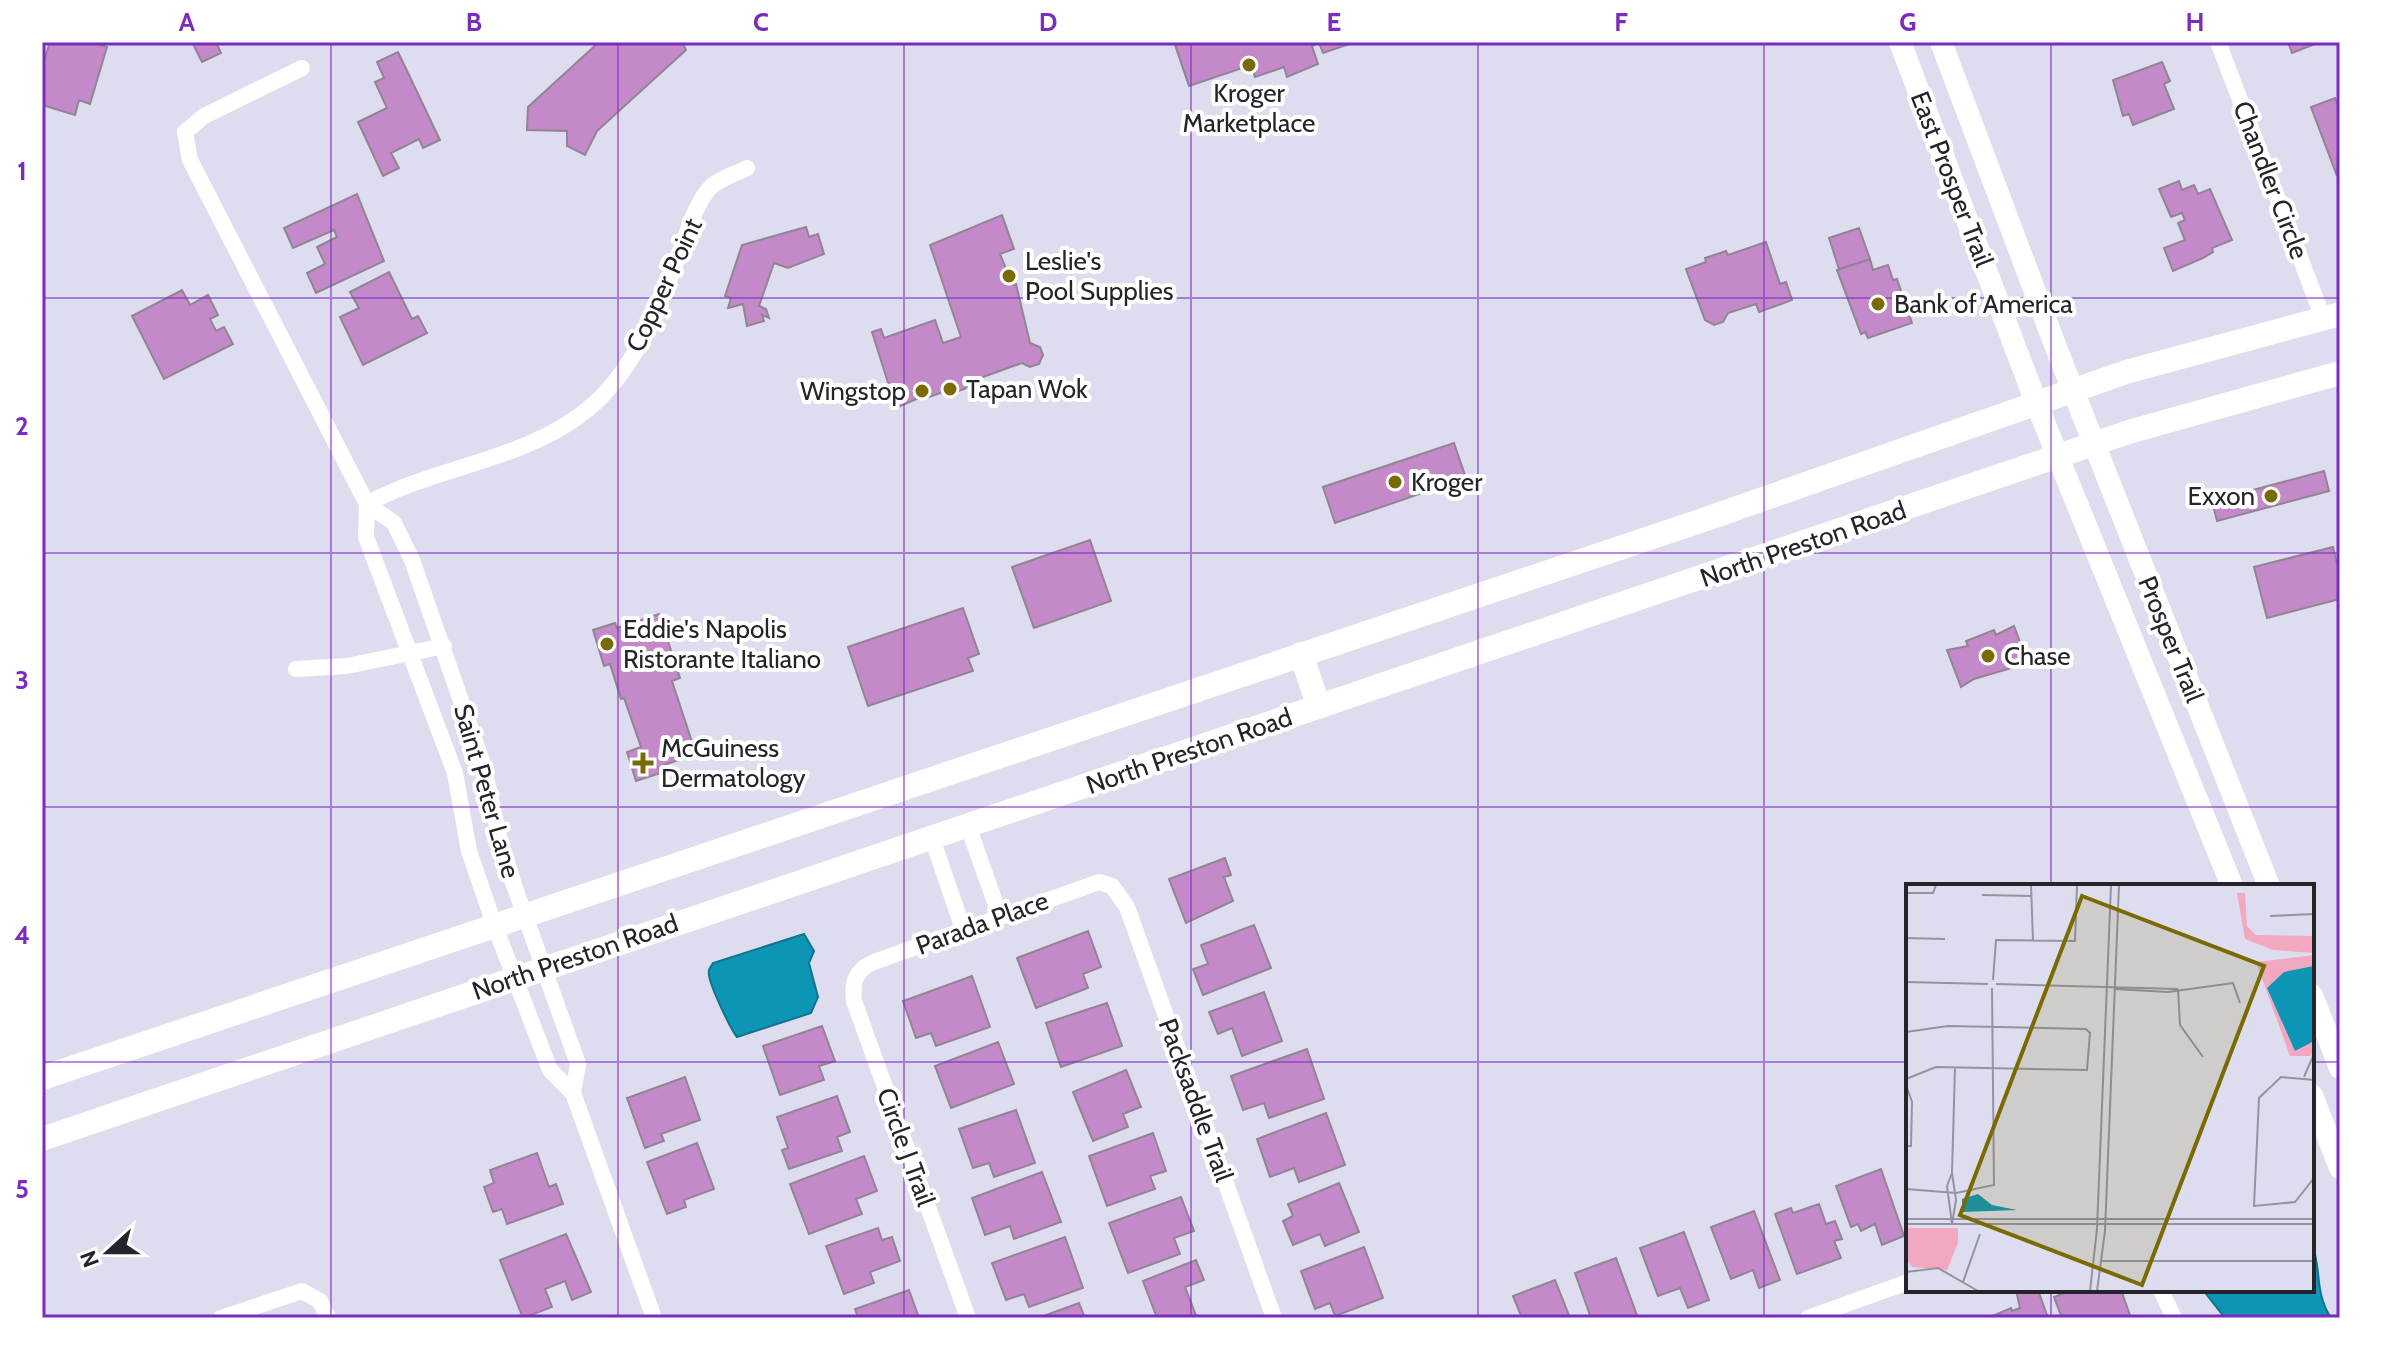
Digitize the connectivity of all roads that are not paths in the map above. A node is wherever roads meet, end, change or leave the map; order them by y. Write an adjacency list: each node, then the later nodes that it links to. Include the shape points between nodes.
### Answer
1 (1900, 42): 9 (main road, East Prosper Trail)
2 (1941, 42): 8 (main road, East Prosper Trail)
3 (2218, 42): 6 (street, Chandler Circle)
4 (302, 68): 12 (street, Saint Peter Lane, via 204,116 185,132 190,160)
5 (747, 168): 12 (street, Copper Point, via 710,188 657,313 596,402 560,429 512,451 393,489)
6 (2332, 316): 8 (main road, via 2126,372)
7 (2340, 373): 10 (main road, North Preston Road)
8 (2073, 392): 9 (main road); 10 (main road, Prosper Trail)
9 (2037, 405): 11 (main road, Prosper Trail); 14 (main road)
10 (2095, 444): 11 (main road, North Preston Road); 21 (main road, Prosper Trail)
11 (2059, 458): 17 (main road, North Preston Road); 20 (main road, Prosper Trail)
12 (367, 504): 13 (street, Saint Peter Lane, via 394,523); 15 (street, Saint Peter Lane, via 366,537)
13 (444, 646): 15 (street); 23 (street, Saint Peter Lane)
14 (1301, 654): 17 (main road); 23 (main road)
15 (411, 655): 16 (street); 25 (street, Saint Peter Lane, via 455,773 469,851)
16 (296, 669)
17 (1319, 707): 18 (main road, North Preston Road)
18 (968, 826): 19 (main road, North Preston Road); 24 (street)
19 (932, 838): 26 (street); 27 (main road, North Preston Road)
20 (2231, 884)
21 (2268, 884)
22 (1112, 886): 24 (street, Parada Place, via 1083,885); 44 (street, Packsaddle Trail, via 1127,907)
23 (525, 915): 25 (main road); 27 (street, Saint Peter Lane)
24 (1000, 916): 26 (street, Parada Place)
25 (494, 924): 29 (street, Saint Peter Lane); 33 (main road)
26 (963, 929): 28 (street, Parada Place, via 863,967)
27 (543, 968): 29 (main road, North Preston Road); 34 (street, Saint Peter Lane, via 578,1064)
28 (856, 975): 43 (street, Circle J Trail, via 854,1001)
29 (515, 978): 34 (street, Saint Peter Lane, via 550,1070); 36 (main road, North Preston Road)
30 (2314, 1005): 31 (main road)
31 (2318, 1025): 32 (main road)
32 (2340, 1068)
33 (42, 1078)
34 (573, 1093): 42 (street, Saint Peter Lane)
35 (2314, 1100): 37 (main road)
36 (42, 1139)
37 (2340, 1168)
38 (1906, 1283): 45 (street)
39 (2162, 1292): 46 (street)
40 (221, 1318): 41 (street, via 290,1293 311,1294)
41 (328, 1318)
42 (654, 1318)
43 (968, 1318)
44 (1274, 1318)
45 (1808, 1318)
46 (2174, 1318)

